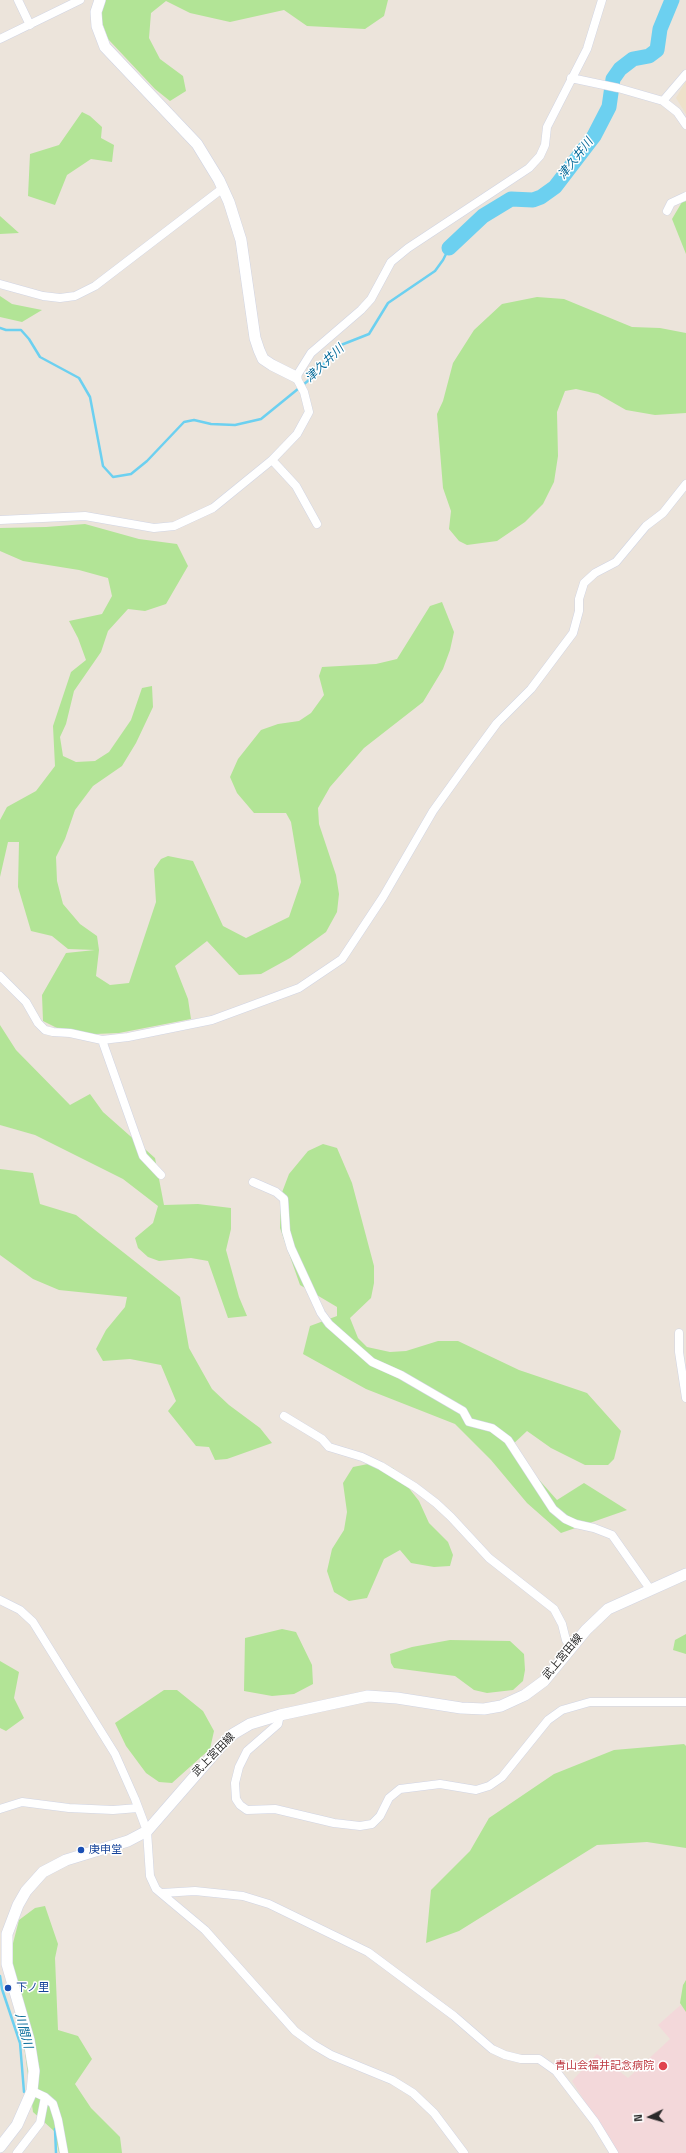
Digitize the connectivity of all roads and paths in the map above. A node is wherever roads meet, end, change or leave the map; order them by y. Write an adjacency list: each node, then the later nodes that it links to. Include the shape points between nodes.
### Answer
1 (18, 0): 5 (street)
2 (80, 0): 5 (street)
3 (100, 0): 11 (main road, via 96,12 97,26 99,37 105,47 197,144)
4 (602, 0): 8 (street, via 587,49)
5 (30, 25): 6 (street)
6 (0, 39)
7 (686, 74): 9 (street)
8 (571, 78): 9 (street); 15 (street, via 547,127 545,145 540,156 529,168 408,248 391,262 361,310 310,353)
9 (663, 101): 10 (street, via 677,112)
10 (686, 125)
11 (223, 188): 14 (street, via 95,286 80,294 67,297 47,296); 15 (main road, via 236,219 241,240 258,350 263,359)
12 (686, 196): 13 (street, via 671,203)
13 (667, 212)
14 (0, 284)
15 (296, 377): 16 (street, via 304,392 309,412 297,434)
16 (272, 460): 18 (street, via 213,508 174,526 154,528 85,516); 19 (street, via 296,486)
17 (686, 484): 21 (street, via 663,513 646,526 616,562 584,582 574,633 523,699 497,724 462,770 342,959 299,988 219,1017 164,1031)
18 (0, 520)
19 (318, 524)
20 (0, 976): 21 (street, via 26,1002 45,1030)
21 (102, 1040): 22 (street, via 143,1156)
22 (161, 1175)
23 (253, 1182): 28 (street, via 276,1192 284,1199 286,1231 291,1248 305,1281 328,1323 372,1362 401,1375 463,1411 469,1422 492,1428 508,1440 553,1509 576,1524 612,1535)
24 (679, 1332): 25 (street, via 679,1352)
25 (686, 1398)
26 (284, 1416): 30 (street, via 322,1439 329,1447 362,1457 415,1486 436,1503 489,1558 554,1609 562,1624 566,1640)
27 (686, 1574): 28 (main road, 武上宮田線)
28 (650, 1589): 30 (main road, 武上宮田線, via 608,1609)
29 (0, 1600): 33 (street, via 20,1610 33,1622 115,1754)
30 (572, 1648): 32 (main road, 武上宮田線, via 544,1681 524,1696 501,1706 461,1708 368,1696)
31 (686, 1702): 32 (street, via 590,1702 562,1710 548,1720 502,1777 489,1786 476,1790 440,1784 400,1790 389,1798 380,1816 372,1824 360,1826 334,1823 275,1809 247,1810 240,1805 236,1799 235,1783 239,1766 247,1751 278,1724)
32 (280, 1715): 35 (main road, 武上宮田線, via 255,1722 233,1734)
33 (138, 1808): 34 (street, via 98,1810 22,1802); 35 (street)
34 (0, 1809)
35 (146, 1831): 36 (street, via 150,1876 156,1889); 37 (main road, 武上宮田線, via 128,1841 66,1860 43,1872 26,1891)
36 (162, 1893): 43 (street, via 205,1930 295,2031 331,2055 392,2080 413,2093 434,2113); 44 (street, via 195,1891 243,1896 269,1904 368,1952 454,2016 492,2049 521,2060 539,2059 556,2071 595,2122)
37 (3, 1933): 38 (main road, 武上宮田線, via 7,1964 29,2040 34,2071)
38 (32, 2091): 39 (street); 40 (main road, 武上宮田線, via 17,2125)
39 (45, 2097): 41 (street, via 40,2122); 42 (street, via 53,2104)
40 (0, 2147)
41 (17, 2153)
42 (64, 2153)
43 (464, 2153)
44 (614, 2153)

